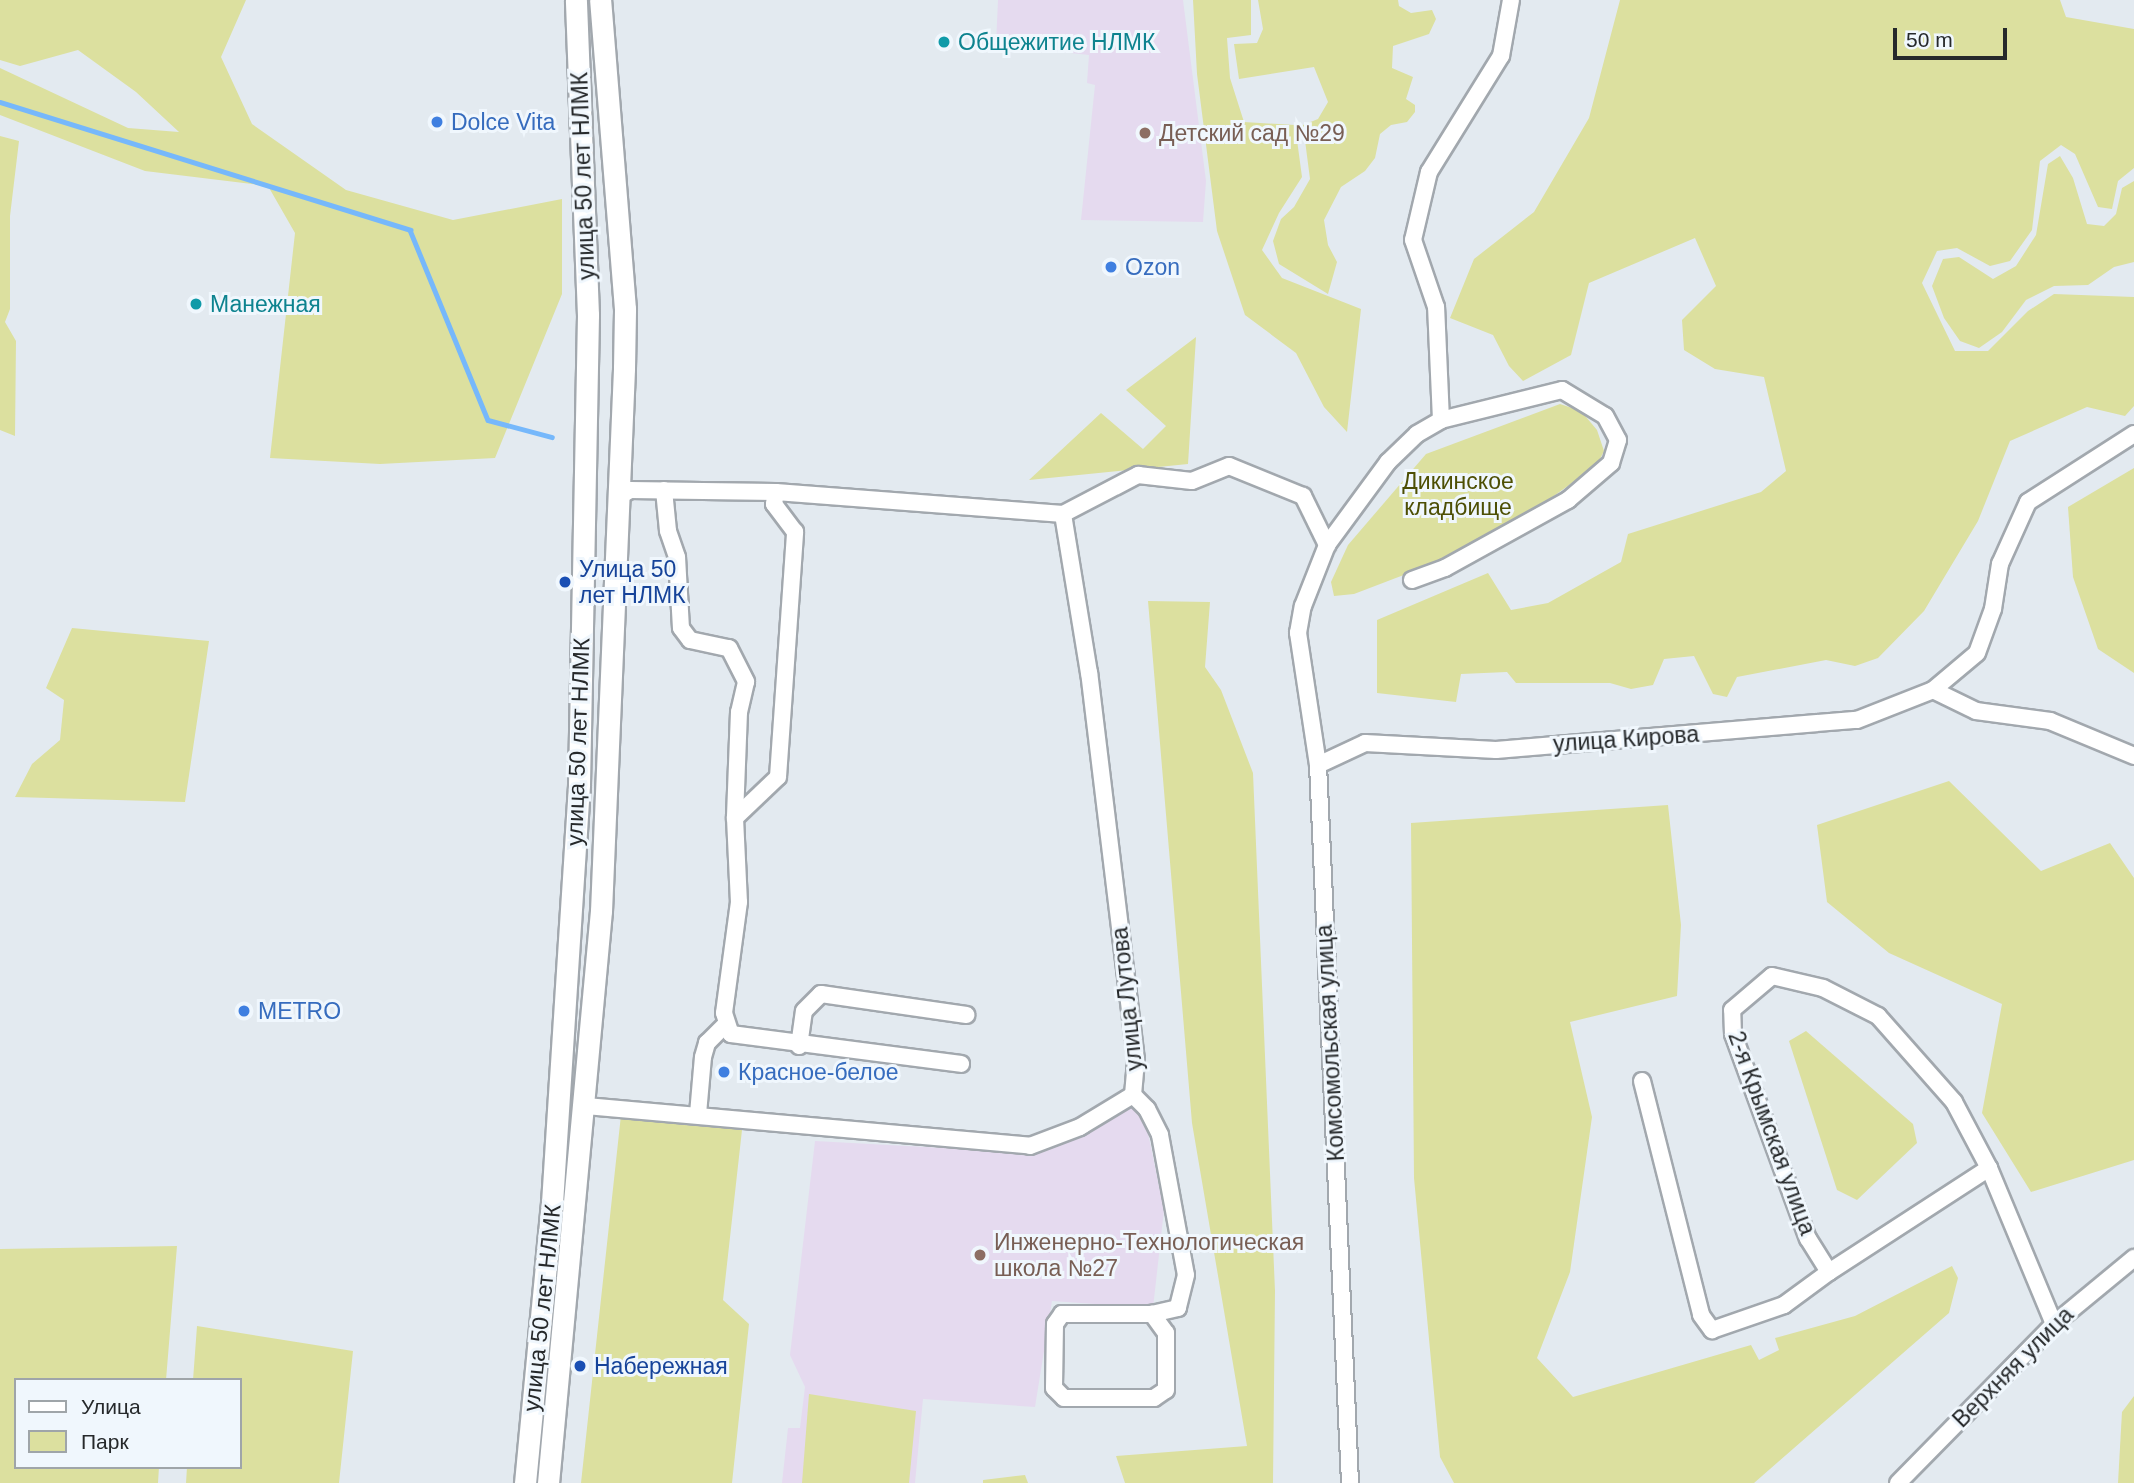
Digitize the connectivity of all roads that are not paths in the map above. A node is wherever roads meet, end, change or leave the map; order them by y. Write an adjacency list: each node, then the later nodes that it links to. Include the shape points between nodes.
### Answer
1 (576, 0): 16 (main road, улица 50 лет НЛМК, via 588,315)
2 (600, 0): 8 (main road, улица 50 лет НЛМК, via 625,309)
3 (1511, 0): 4 (street, via 1501,56 1429,172 1413,240 1436,307)
4 (1441, 420): 10 (street, Комсомольская улица, via 1388,462); 11 (street, via 1562,390 1605,416 1618,440 1611,463 1568,500 1445,568)
5 (2134, 434): 12 (street, улица Кирова, via 2028,502 2000,564 1993,609 1977,653)
6 (664, 489): 7 (street); 8 (street, via 630,490); 15 (street, via 668,531 677,557 681,628 690,640 729,648 746,681 739,712)
7 (776, 492): 9 (street); 15 (street, via 774,505 795,532 778,777)
8 (618, 497): 17 (main road, улица 50 лет НЛМК)
9 (1063, 514): 10 (street, via 1138,475 1192,481 1229,466 1303,496); 23 (street, улица Лутова, via 1089,673 1135,1046)
10 (1327, 545): 14 (street, Комсомольская улица, via 1303,606 1298,634)
11 (1412, 580)
12 (1934, 690): 13 (street, via 1976,711 2050,721); 14 (street, улица Кирова, via 1857,720 1496,750 1365,743)
13 (2134, 756)
14 (1318, 765): 33 (street, Комсомольская улица)
15 (735, 818): 19 (street, via 739,902)
16 (573, 874): 17 (main road); 31 (main road, улица 50 лет НЛМК, via 552,1203)
17 (601, 911): 24 (main road, улица 50 лет НЛМК)
18 (965, 1015): 20 (street, via 821,994 804,1011)
19 (726, 1024): 20 (street, via 731,1034); 25 (street, via 707,1044)
20 (799, 1046): 21 (street)
21 (961, 1064)
22 (1642, 1081): 28 (street, via 1701,1315 1712,1330 1784,1305)
23 (1133, 1094): 25 (street, улица Лутова, via 1080,1127 1030,1146); 29 (street, via 1160,1135 1186,1275 1178,1308)
24 (586, 1106): 25 (street, улица Лутова); 32 (main road, улица 50 лет НЛМК)
25 (698, 1114)
26 (1989, 1168): 28 (street); 28 (street, 2-я Крымская улица, via 1954,1102 1878,1016 1823,988 1772,976 1732,1010 1733,1034 1808,1239); 30 (street, 2-я Крымская улица)
27 (2134, 1258): 30 (street, Верхняя улица)
28 (1829, 1272)
29 (1152, 1314): 29 (street, via 1062,1314 1055,1324 1054,1388 1064,1398 1154,1398 1166,1390 1166,1334)
30 (2054, 1324): 34 (street, Верхняя улица)
31 (525, 1483)
32 (548, 1483)
33 (1350, 1483)
34 (1898, 1483)

